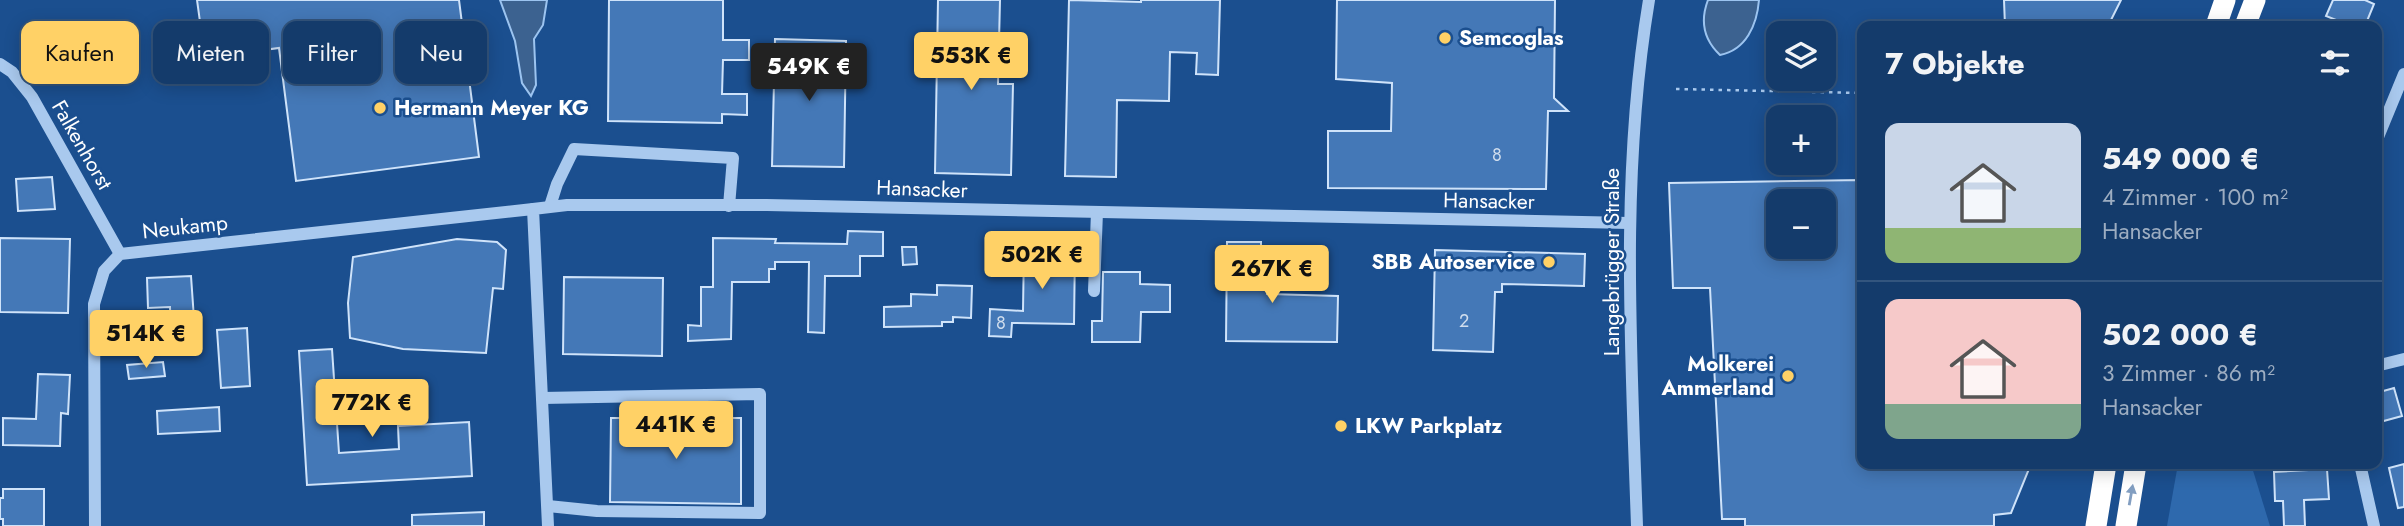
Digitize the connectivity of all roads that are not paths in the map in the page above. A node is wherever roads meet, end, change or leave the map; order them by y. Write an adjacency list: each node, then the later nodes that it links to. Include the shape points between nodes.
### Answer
1 (1649, 0): 13 (street, Langebrügger Straße, via 1640,51)
2 (2225, 0): 4 (highway)
3 (2255, 0): 5 (highway)
4 (2218, 21)
5 (2247, 21)
6 (0, 64): 14 (street, Falkenhorst, via 32,97)
7 (2404, 74): 8 (street)
8 (2382, 127)
9 (550, 206): 10 (street, Hansacker); 10 (street, via 574,149 733,158); 11 (street, Hansacker)
10 (729, 206): 12 (street, Hansacker)
11 (533, 209): 14 (street, Neukamp); 18 (street)
12 (1097, 212): 13 (street, Hansacker); 15 (street)
13 (1629, 223): 25 (street, Langebrügger Straße)
14 (120, 254): 23 (street, Neukamp, via 104,271 94,304)
15 (1094, 290)
16 (2404, 359): 17 (street)
17 (2382, 364)
18 (542, 398): 22 (street); 22 (street, via 760,394 760,513)
19 (2105, 469): 26 (highway)
20 (2135, 469): 27 (highway, one-way to 20)
21 (2361, 469): 28 (street)
22 (548, 506): 24 (street)
23 (95, 526)
24 (548, 526)
25 (1637, 526)
26 (2096, 526)
27 (2126, 526)
28 (2374, 526)

